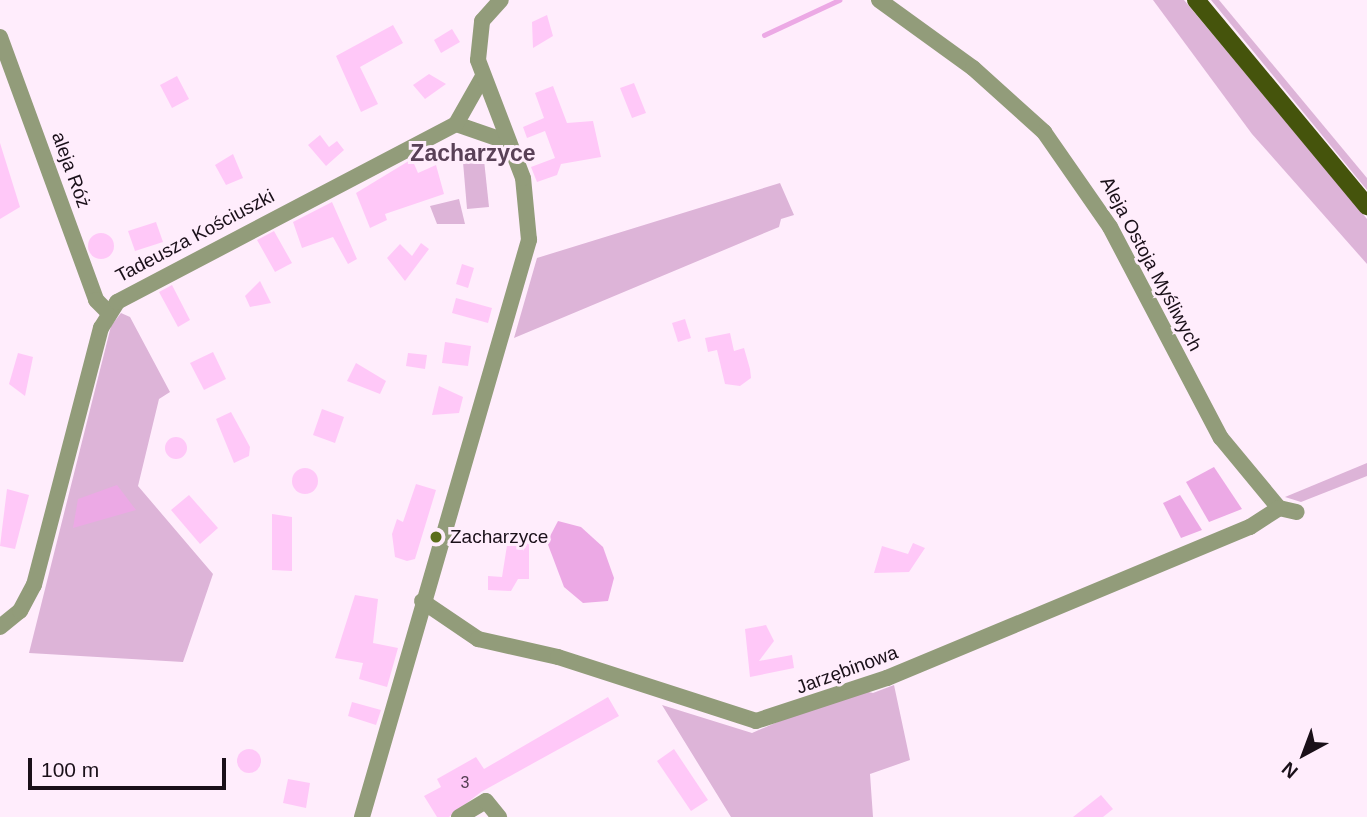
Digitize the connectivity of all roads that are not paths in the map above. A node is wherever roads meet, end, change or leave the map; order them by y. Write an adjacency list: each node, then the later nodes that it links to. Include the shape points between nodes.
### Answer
1 (501, 0): 5 (street, via 482,21 477,39)
2 (880, 0): 10 (street, Aleja Ostoja Myśliwych, via 1004,93 1063,156 1110,228 1221,438)
3 (1196, 0): 8 (main road)
4 (0, 37): 9 (street, aleja Róż, via 96,300)
5 (482, 78): 6 (street); 7 (street)
6 (456, 124): 7 (street); 9 (street, Tadeusza Kościuszki, via 134,289)
7 (508, 142): 12 (street, via 528,197 527,253)
8 (1367, 206)
9 (109, 313): 13 (street, Tadeusza Kościuszki, via 34,585 20,611)
10 (1279, 508): 11 (street); 12 (street, Jarzębinowa, via 1226,538 900,673 756,721 558,657 478,639)
11 (1297, 512)
12 (422, 601): 14 (street)
13 (0, 626)
14 (362, 817)
15 (459, 817): 16 (street, via 486,801)
16 (499, 817)

